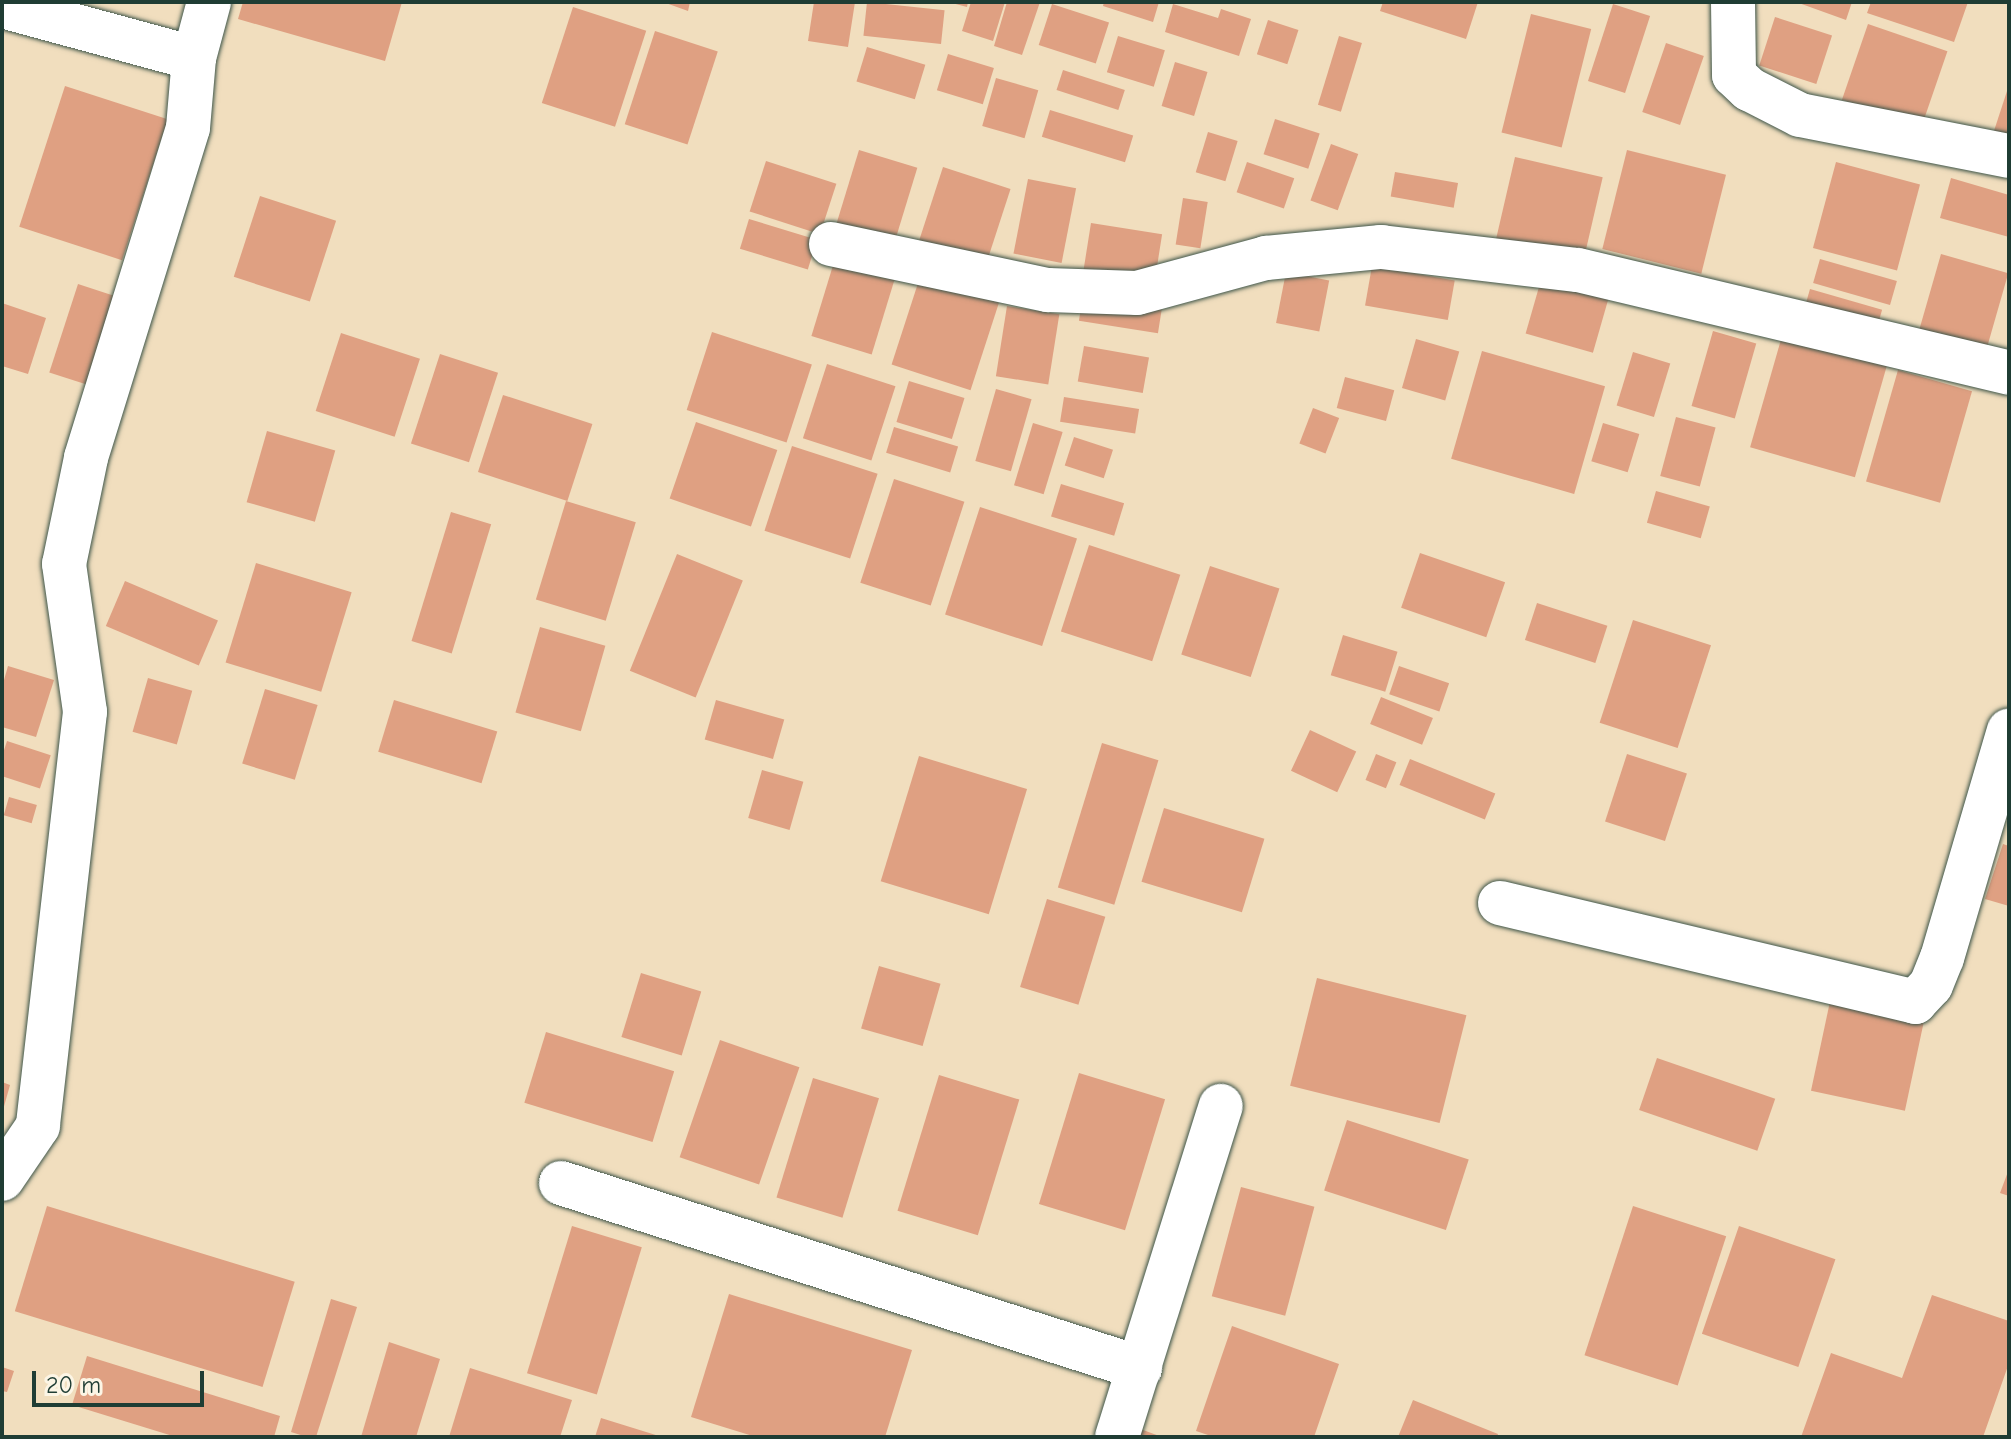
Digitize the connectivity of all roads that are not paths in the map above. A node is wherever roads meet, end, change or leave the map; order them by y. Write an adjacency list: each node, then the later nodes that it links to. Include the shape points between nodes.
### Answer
1 (209, 2): 4 (street)
2 (1733, 2): 5 (street, via 1734,75 1749,89 1800,115)
3 (2, 6): 4 (street)
4 (194, 58): 11 (street, via 188,128 86,458 64,564 85,712 38,1126)
5 (2009, 156)
6 (831, 244): 7 (street, via 1048,290 1137,293 1266,258 1396,249 1578,270)
7 (2009, 373)
8 (2009, 731): 9 (street, via 1942,958 1931,985 1915,1002)
9 (1500, 903)
10 (1221, 1106): 13 (street)
11 (2, 1179)
12 (561, 1183): 13 (street)
13 (1140, 1368): 14 (street)
14 (1117, 1437)

